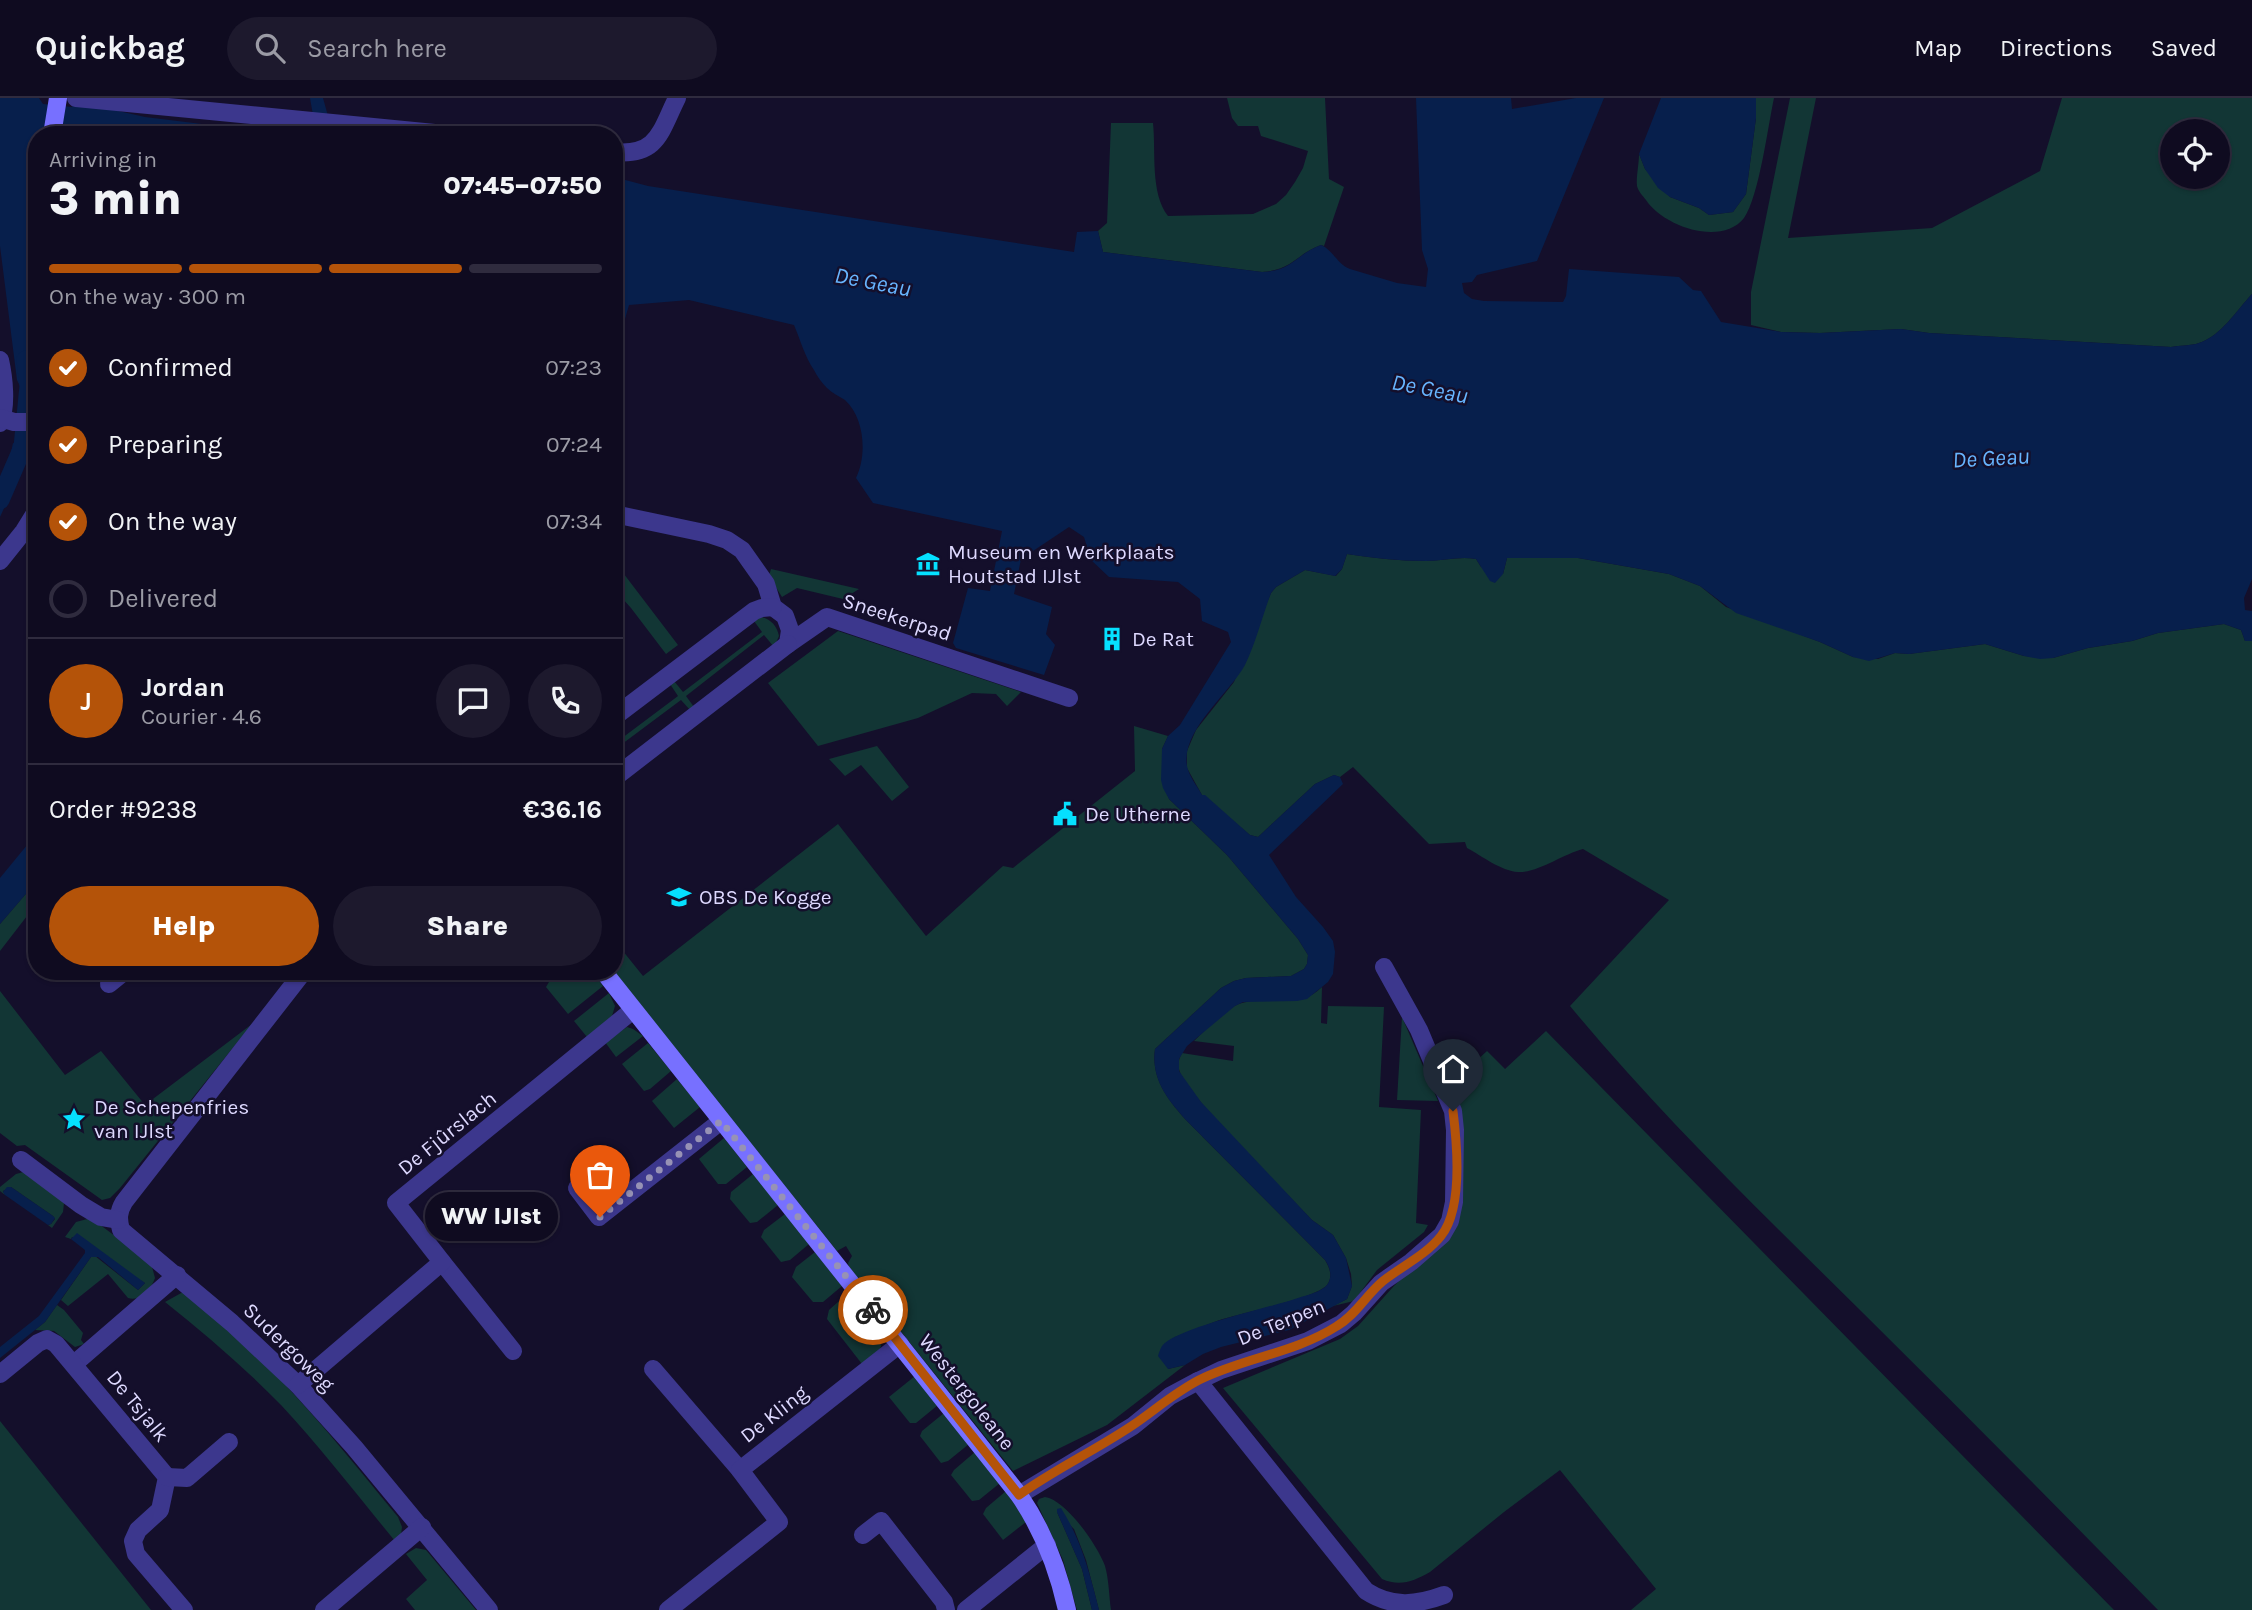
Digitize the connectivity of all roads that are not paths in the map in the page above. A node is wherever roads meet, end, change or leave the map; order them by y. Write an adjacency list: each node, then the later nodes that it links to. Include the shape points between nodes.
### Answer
1 (76, 98): 5 (street)
2 (677, 98): 6 (street, via 657,139 646,150)
3 (57, 100): 4 (street)
4 (53, 126)
5 (369, 126)
6 (623, 153)
7 (0, 360): 8 (street)
8 (4, 421): 9 (street)
9 (28, 422)
10 (623, 516): 13 (street, via 727,540 742,550 766,584)
11 (28, 525): 12 (street)
12 (0, 561)
13 (773, 607): 14 (street, via 788,624); 16 (street, via 754,611)
14 (788, 644): 15 (street, Sneekerpad, via 827,617); 17 (street)
15 (1069, 698)
16 (623, 710)
17 (623, 771)
18 (1384, 967): 35 (street, De Terpen, via 1419,1030 1453,1111 1455,1167 1450,1221 1428,1249 1381,1283 1340,1324 1308,1341)
19 (114, 980): 22 (street)
20 (291, 980): 27 (street, via 124,1202)
21 (610, 980): 23 (street, Westergoleane)
22 (109, 984)
23 (634, 1010): 24 (street, Westergoleane); 28 (street, De Fjûrslach, via 396,1203)
24 (721, 1121): 26 (street, via 600,1217); 30 (street, Westergoleane)
25 (21, 1160): 27 (street, via 81,1205 101,1217)
26 (577, 1188)
27 (118, 1220): 29 (street, Sudergoweg, via 129,1238)
28 (442, 1262): 31 (street); 36 (street)
29 (177, 1276): 32 (street, De Tsjalk); 36 (street, Sudergoweg)
30 (900, 1344): 38 (street, De Kling); 40 (street, Westergoleane)
31 (513, 1351)
32 (74, 1364): 34 (street, De Tsjalk, via 47,1339); 39 (street, De Tsjalk)
33 (653, 1369): 38 (street)
34 (0, 1374)
35 (1198, 1381): 40 (street, De Terpen); 44 (street, via 1366,1591 1409,1604)
36 (298, 1385): 41 (street, Sudergoweg)
37 (229, 1442): 39 (street, via 187,1478)
38 (740, 1470): 48 (street, De Kling, via 779,1522)
39 (167, 1477): 45 (street, via 160,1510 133,1541 136,1554)
40 (1019, 1495): 43 (street, Westergoleane)
41 (422, 1527): 46 (street); 47 (street, Sudergoweg)
42 (863, 1535): 49 (street, via 881,1521)
43 (1047, 1545): 50 (street); 51 (street, Westergoleane)
44 (1444, 1595)
45 (184, 1610)
46 (324, 1610)
47 (489, 1610)
48 (668, 1610)
49 (946, 1610)
50 (966, 1610)
51 (1067, 1610)

